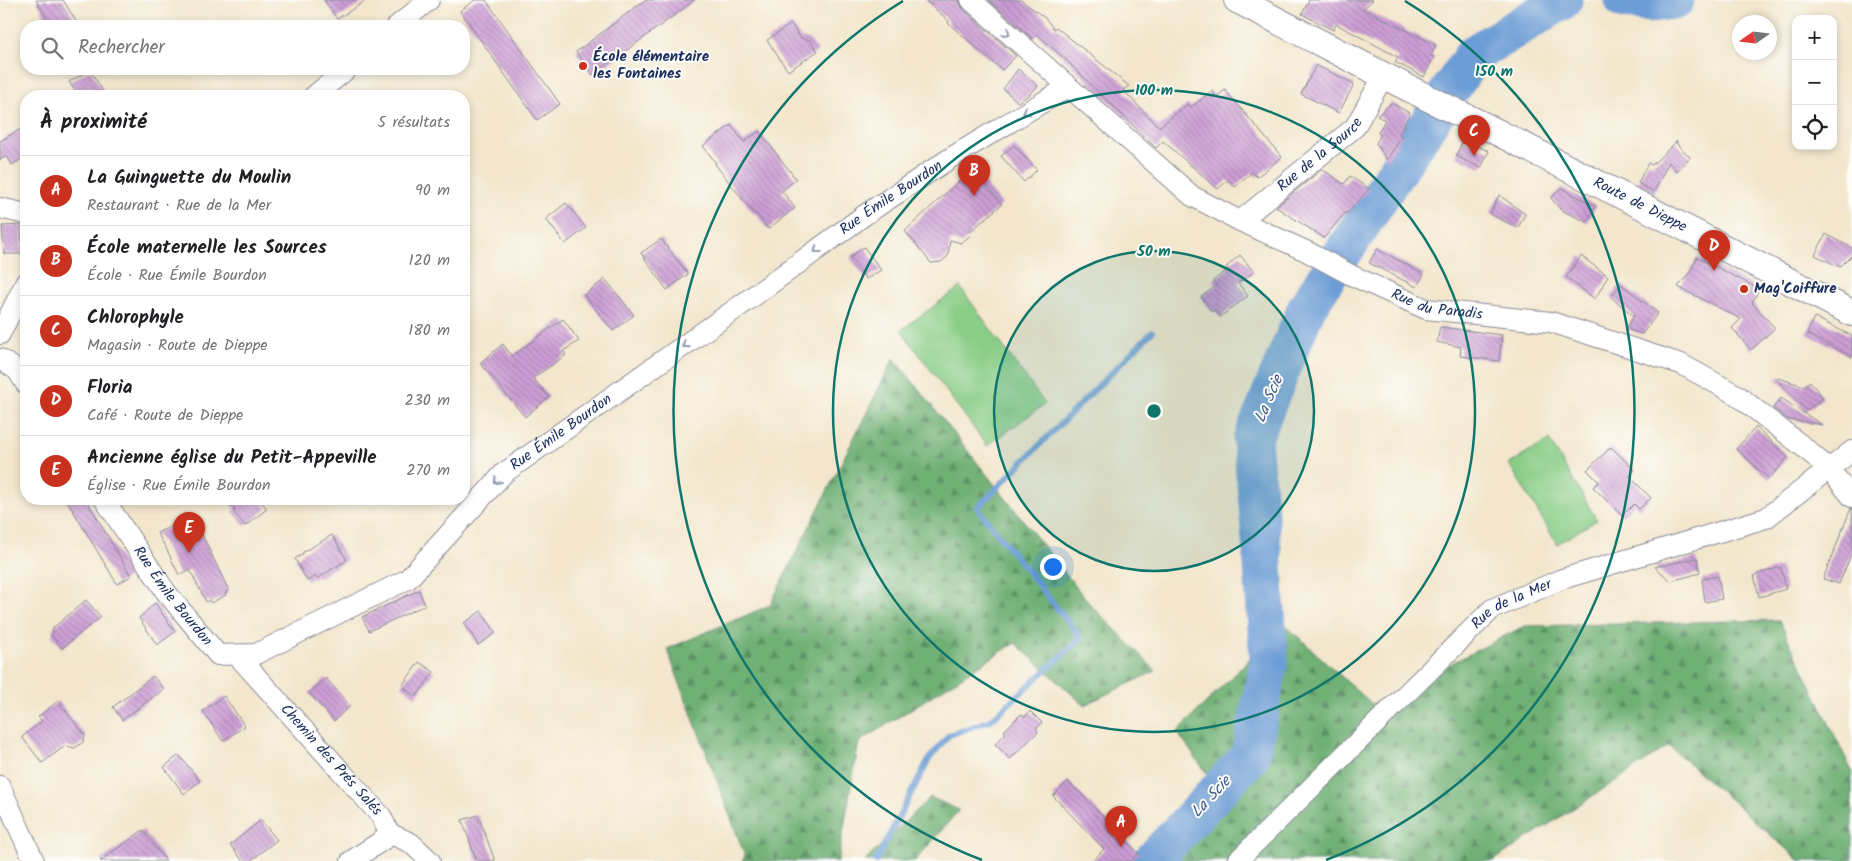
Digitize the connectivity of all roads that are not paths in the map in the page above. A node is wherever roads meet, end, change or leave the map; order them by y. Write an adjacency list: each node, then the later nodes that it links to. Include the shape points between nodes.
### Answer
1 (429, 0): 4 (street)
2 (971, 0): 7 (street, Rue du Paradis, one-way to 7)
3 (1237, 0): 6 (main road)
4 (404, 20)
5 (340, 75): 8 (street)
6 (1384, 75): 11 (street, Rue de la Source, via 1355,127); 13 (main road, Route de Dieppe)
7 (1068, 87): 11 (street, Rue du Paradis, via 1192,196); 19 (street, Rue Émile Bourdon, one-way to 19, via 866,214 504,473 408,579 256,654)
8 (321, 90)
9 (0, 208): 10 (street)
10 (20, 213)
11 (1240, 221): 16 (street, Rue du Paradis, via 1426,309 1551,322 1681,364 1737,395)
12 (20, 294): 14 (street)
13 (1852, 313)
14 (0, 334)
15 (1852, 451): 16 (street, Rue de la Mer)
16 (1829, 469): 17 (street, Rue du Paradis); 25 (street, Rue de la Mer, via 1766,518 1562,579 1492,609)
17 (1852, 497)
18 (108, 505): 19 (street, Rue Émile Bourdon, via 166,592 218,655)
19 (237, 655): 21 (street, Chemin des Prés Salés, via 381,816)
20 (0, 786): 22 (street)
21 (388, 833): 23 (street, Chemin des Prés Salés, via 386,838); 24 (street, via 411,843)
22 (34, 861)
23 (351, 861)
24 (430, 861)
25 (1237, 861)

